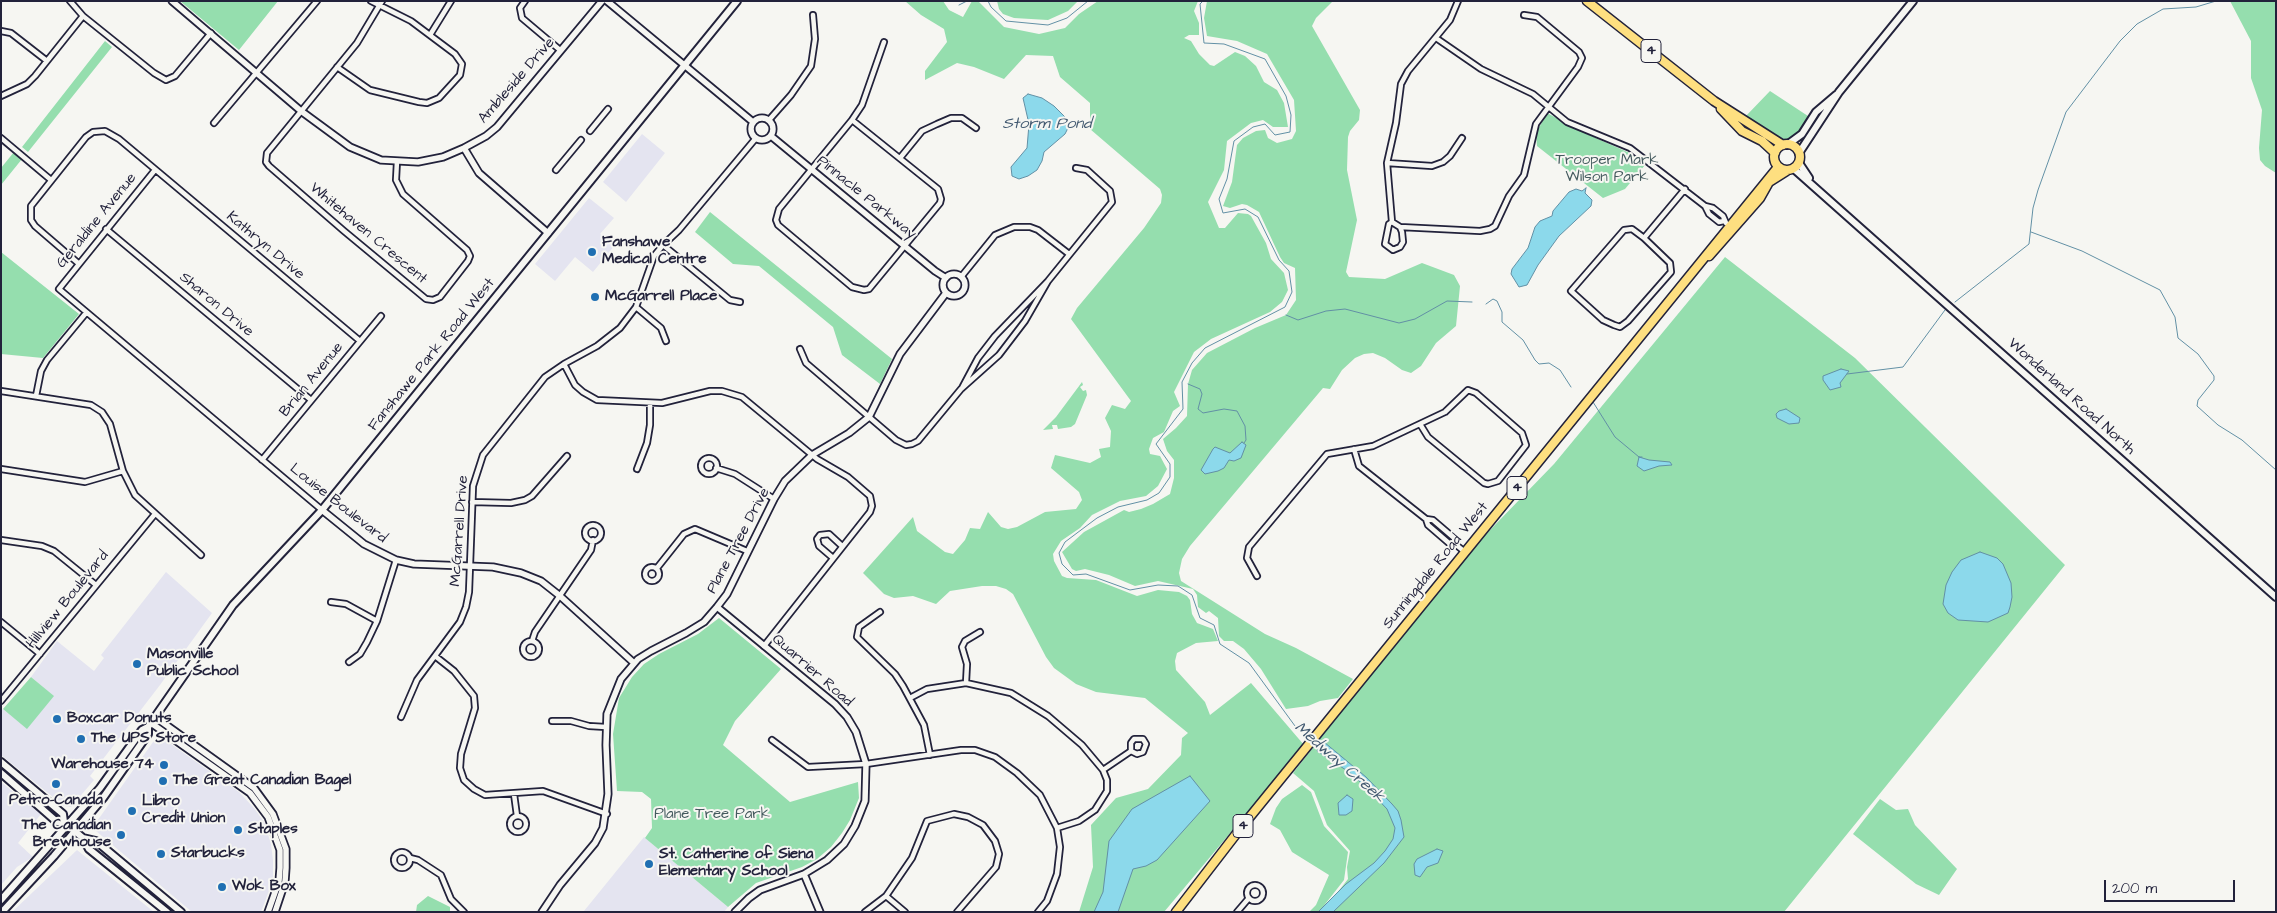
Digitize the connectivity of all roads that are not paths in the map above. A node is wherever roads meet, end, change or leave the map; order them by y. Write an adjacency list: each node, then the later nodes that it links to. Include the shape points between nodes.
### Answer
1 (70, 1): 16 (street)
2 (317, 1): 26 (street)
3 (371, 1): 13 (street)
4 (451, 1): 19 (street)
5 (525, 1): 22 (street, via 520,8 522,18)
6 (602, 1): 22 (street, Ambleside Drive)
7 (607, 1): 24 (street)
8 (737, 1): 24 (main road, Fanshawe Park Road West)
9 (1458, 1): 20 (street, via 1450,20)
10 (1587, 1): 29 (main road, 4)
11 (1913, 1): 27 (main road)
12 (171, 2): 18 (street, Ambleside Drive)
13 (382, 4): 19 (street); 25 (street)
14 (812, 15): 33 (street, via 815,38 811,66)
15 (1524, 15): 30 (street, via 1536,17 1582,58)
16 (83, 16): 18 (street, via 154,74 166,80 175,76); 23 (street)
17 (1, 31): 23 (street, via 11,33)
18 (210, 35): 26 (street, Ambleside Drive)
19 (430, 35): 25 (street, via 456,54 462,64 462,69 444,94 434,101 419,102 370,90)
20 (1436, 38): 30 (street, via 1473,64 1533,94); 50 (street, via 1408,71 1402,84)
21 (884, 42): 34 (street, via 862,105)
22 (560, 50): 45 (street, Ambleside Drive, via 497,126)
23 (47, 61): 28 (street, via 28,84)
24 (685, 66): 35 (street); 63 (main road, Fanshawe Park Road West)
25 (337, 67): 32 (street)
26 (256, 73): 32 (street, Ambleside Drive); 36 (street)
27 (1839, 92): 44 (main road, via 1816,112 1802,134); 47 (main road)
28 (1, 96)
29 (1714, 101): 44 (main road, 4); 46 (main road, 4, via 1742,131 1762,141)
30 (1547, 106): 58 (street, via 1567,122 1630,148); 61 (street, via 1536,124 1524,175 1505,203 1495,226 1480,231)
31 (608, 109): 38 (street)
32 (301, 111): 49 (street, Ambleside Drive, via 350,147 381,160); 49 (street, Whitehaven Crescent, via 267,153 265,157 269,166 426,298 433,300 440,297 470,256 455,238 403,194 396,180)
33 (769, 120): 35 (street, via 761,118); 39 (street, via 773,128)
34 (852, 120): 48 (street); 56 (street)
35 (753, 122): 41 (street, via 751,130)
36 (214, 123)
37 (976, 128): 48 (street, via 962,118 951,118 922,131)
38 (590, 131)
39 (771, 136): 41 (street, via 764,140); 56 (street, Pinnacle Parkway)
40 (1, 138): 57 (street)
41 (756, 138): 65 (street, McGarrell Drive, via 679,230)
42 (1462, 138): 50 (street, via 1450,156 1432,166)
43 (581, 140): 55 (street)
44 (1785, 145): 46 (main road); 47 (main road, 4)
45 (464, 148): 49 (street, Ambleside Drive, via 418,162); 63 (street, via 479,174)
46 (1775, 153): 51 (main road)
47 (1799, 153): 52 (main road)
48 (900, 158): 66 (street, via 938,190 941,199)
49 (397, 161)
50 (1387, 163): 59 (street)
51 (1778, 167): 52 (main road); 60 (main road, 4)
52 (1793, 167): 68 (main road, Sunningdale Road West / 4, via 1770,182 1760,198); 115 (main road, Wonderland Road North)
53 (1076, 168): 67 (street, via 1087,170 1110,191 1112,202)
54 (155, 170): 57 (street, Kathryn Drive, via 119,139 99,130 86,138); 62 (street, Geraldine Avenue); 79 (street, Kathryn Drive)
55 (556, 170)
56 (811, 170): 66 (street, Pinnacle Parkway); 66 (street, via 779,209 776,220 852,287 869,289)
57 (52, 180): 69 (street, via 31,206 31,220)
58 (1685, 189): 60 (street, via 1714,218); 64 (street)
59 (1392, 222): 61 (street); 61 (street, via 1386,236 1388,248 1397,248 1403,242)
60 (1727, 223): 68 (main road, Sunningdale Road West / 4)
61 (1400, 227)
62 (106, 230): 69 (street, Geraldine Avenue); 86 (street, Sharon Drive)
63 (548, 233): 100 (main road, Fanshawe Park Road West)
64 (1644, 238): 64 (street, via 1670,263 1670,272 1620,327 1603,320 1571,291 1624,230 1632,229)
65 (662, 245): 75 (street, via 730,300); 76 (street, McGarrell Drive, via 654,256)
66 (905, 245): 71 (street, Pinnacle Parkway)
67 (1070, 254): 70 (street, via 1038,230 1014,227 995,235); 72 (street)
68 (1705, 258): 106 (main road, Sunningdale Road West / 4)
69 (78, 263): 73 (street, Geraldine Avenue)
70 (961, 277): 71 (street); 74 (street, via 965,286 962,292 953,296)
71 (946, 278): 74 (street, via 943,287)
72 (1048, 281): 83 (street, via 996,336 969,372); 83 (street, via 1025,321 999,355)
73 (59, 289): 77 (street, Louise Boulevard)
74 (946, 293): 88 (street, Plane Tree Drive, via 900,354)
75 (740, 302)
76 (636, 307): 80 (street, via 661,328); 82 (street, McGarrell Drive, via 612,336)
77 (86, 313): 85 (street, via 47,360 41,371); 93 (street, Louise Boulevard)
78 (381, 316): 79 (street, Brian Avenue)
79 (360, 341): 86 (street, Brian Avenue)
80 (666, 341)
81 (800, 349): 88 (street, via 806,363)
82 (564, 364): 87 (street, via 576,385 597,400); 99 (street, McGarrell Drive, via 545,377 483,455 477,469)
83 (961, 389): 88 (street, via 912,444 896,440)
84 (1, 390): 85 (street)
85 (36, 396): 97 (street, via 92,405 102,412 110,424)
86 (311, 400): 93 (street, Brian Avenue)
87 (650, 404): 91 (street, via 675,402 710,391 733,394 750,403); 96 (street, via 647,442)
88 (869, 416): 91 (street, Plane Tree Drive, via 849,433)
89 (1420, 424): 89 (street, via 1444,412 1468,390 1476,392 1522,434 1526,445 1498,481 1488,484 1428,437); 90 (street, via 1373,446)
90 (1354, 449): 106 (street, via 1359,466 1426,519 1433,520); 112 (street, via 1332,452 1322,458 1249,547 1247,558)
91 (812, 455): 98 (street, Plane Tree Drive, via 786,481); 104 (street, via 848,476 872,500 870,512)
92 (567, 456): 99 (street, via 525,500)
93 (262, 460): 100 (street, Louise Boulevard)
94 (716, 468): 98 (street, via 735,474)
95 (1, 469): 97 (street, via 84,482)
96 (637, 469)
97 (123, 471): 101 (street, via 135,496)
98 (774, 499): 105 (street, Plane Tree Drive)
99 (472, 502): 110 (street, McGarrell Drive)
100 (322, 510): 109 (street, Louise Boulevard, via 364,544); 133 (main road, Fanshawe Park Road West, via 233,605)
101 (155, 514): 107 (street); 113 (street, Hillview Boulevard)
102 (1, 540): 113 (street, via 54,551)
103 (593, 540): 114 (street, via 591,550)
104 (842, 546): 108 (street); 108 (street, via 829,534 820,535 817,539 819,546)
105 (747, 551): 111 (street, via 695,529 684,534); 117 (street, Plane Tree Drive, via 727,594)
106 (1465, 552): 152 (main road, Sunningdale Road West / 4)
107 (201, 555)
108 (833, 558): 123 (street)
109 (396, 560): 110 (street, Louise Boulevard); 119 (street)
110 (470, 565): 114 (street, Louise Boulevard, via 506,568 521,573 541,581); 125 (street, McGarrell Drive, via 466,608 460,622)
111 (657, 568)
112 (1257, 576)
113 (96, 585): 124 (street, Hillview Boulevard)
114 (560, 596): 122 (street, via 535,632); 127 (street, Louise Boulevard)
115 (2276, 597)
116 (331, 602): 119 (street, via 346,604)
117 (717, 607): 123 (street, Quarrier Road); 127 (street, Plane Tree Drive, via 704,622)
118 (880, 612): 129 (street, via 859,627 857,636 895,674)
119 (377, 621): 126 (street, via 360,654)
120 (1, 622): 124 (street)
121 (980, 632): 128 (street, via 965,640 962,647 967,664)
122 (532, 642)
123 (764, 646): 139 (street, Quarrier Road, via 847,717 856,732)
124 (40, 654): 130 (street, Hillview Boulevard)
125 (435, 656): 131 (street, McGarrell Drive, via 417,680); 142 (street, via 454,671 474,696 475,708 461,754 460,768 464,780 485,795)
126 (348, 662)
127 (634, 663): 134 (street, Plane Tree Drive, via 621,679 607,714)
128 (966, 683): 129 (street, via 927,689); 140 (street, via 1011,693 1048,716 1082,745)
129 (910, 698): 137 (street, via 924,725)
130 (1, 701)
131 (401, 717)
132 (552, 721): 134 (street)
133 (152, 722): 145 (main road, Fanshawe Park Road West, via 142,730 100,788); 147 (main road, Fanshawe Park Road West, via 148,734); 158 (street, via 250,793 268,817 280,850 279,881); 159 (street, via 254,788 273,814 286,849 285,882)
134 (606, 727): 143 (street, Plane Tree Drive)
135 (772, 740): 139 (street, via 808,767)
136 (1131, 751): 140 (street)
137 (930, 755): 139 (street); 146 (street, via 975,750 995,757 1040,795)
138 (1, 762): 145 (main road, via 63,814)
139 (866, 764): 150 (street, Quarrier Road, via 864,801 856,826 833,855)
140 (1103, 770): 146 (street, via 1108,791 1095,810 1079,821)
141 (1, 773): 145 (main road, via 57,822)
142 (514, 794): 143 (street, via 543,791); 144 (street)
143 (607, 814): 161 (street, Plane Tree Drive, via 595,843)
144 (517, 816)
145 (66, 824): 147 (main road); 154 (main road, Fanshawe Park Road West)
146 (1057, 828): 167 (street, via 1060,847 1058,874)
147 (75, 831): 148 (main road); 155 (main road, Fanshawe Park Road West)
148 (83, 838): 156 (main road, via 89,849); 157 (main road, via 96,841)
149 (410, 858): 160 (street, via 441,875 452,899)
150 (804, 874): 162 (street, Quarrier Road, via 760,890); 163 (street)
151 (886, 896): 164 (street); 165 (street); 166 (street, via 912,858 927,821 954,814 983,825 1000,854 996,868)
152 (1186, 897): 168 (main road, 4); 169 (main road)
153 (1249, 898): 170 (street)
154 (1, 900)
155 (2, 912)
156 (167, 912)
157 (181, 912)
158 (268, 912)
159 (274, 912)
160 (464, 912)
161 (542, 912)
162 (735, 912)
163 (820, 912)
164 (865, 912)
165 (906, 912)
166 (957, 912)
167 (1038, 912)
168 (1171, 912)
169 (1176, 912)
170 (1237, 912)

